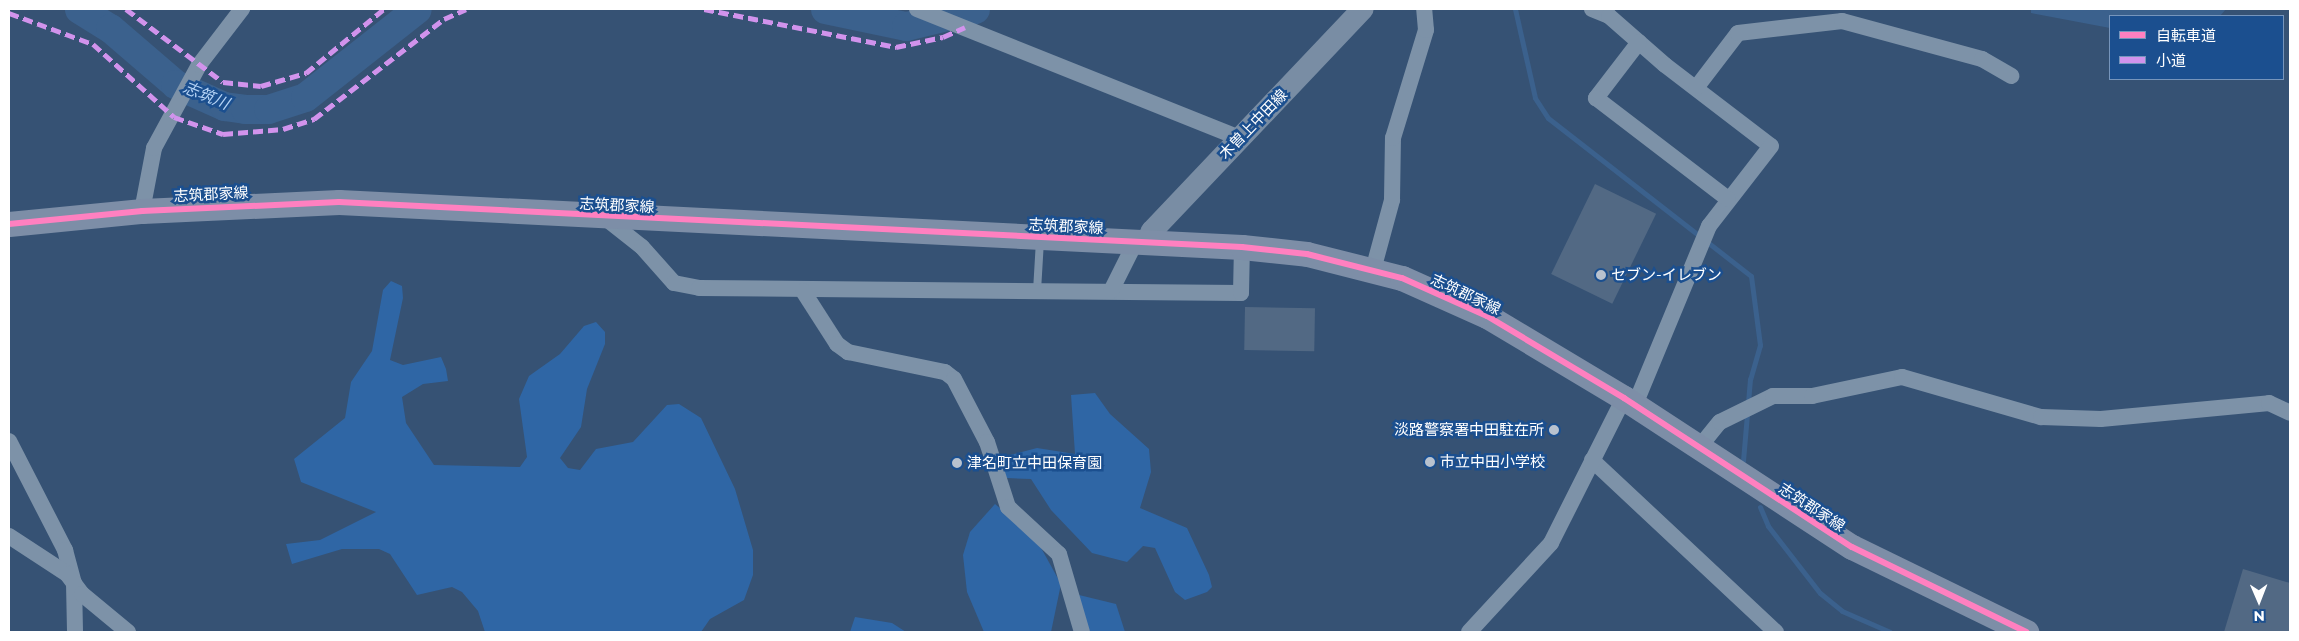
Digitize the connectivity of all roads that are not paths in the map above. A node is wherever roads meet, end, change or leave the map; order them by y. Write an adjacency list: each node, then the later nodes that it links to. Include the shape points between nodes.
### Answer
1 (242, 9): 11 (street, via 214,42 154,148)
2 (1363, 9): 9 (main road, 木曽上中田線)
3 (1424, 9): 17 (street, via 1426,30 1393,138 1392,200)
4 (1592, 9): 6 (street, via 1609,16)
5 (920, 10): 9 (street)
6 (1639, 42): 8 (street); 10 (street, via 1596,98)
7 (2011, 76): 8 (street, via 1982,59 1842,21 1738,33)
8 (1696, 88): 10 (street, via 1771,146)
9 (1240, 138): 15 (main road, 木曽上中田線)
10 (1728, 199): 21 (street, via 1709,226)
11 (142, 211): 12 (main road, 志筑郡家線, via 339,202); 13 (main road, 志筑郡家線)
12 (604, 217): 14 (main road, 志筑郡家線); 18 (street, via 642,247 674,283 699,288)
13 (9, 224)
14 (1040, 237): 15 (main road, 志筑郡家線); 19 (lane)
15 (1142, 242): 16 (main road, 志筑郡家線); 20 (street)
16 (1242, 247): 17 (main road, 志筑郡家線, via 1307,254); 20 (street, via 1241,293)
17 (1373, 270): 21 (main road, 志筑郡家線, via 1487,316)
18 (803, 291): 19 (street); 30 (street, via 837,344 848,352 946,372 954,379 987,442 1008,507 1058,550)
19 (1037, 291): 20 (street)
20 (1111, 291)
21 (1629, 401): 24 (main road, 志筑郡家線); 25 (street)
22 (2290, 413): 24 (street, via 2269,403 2100,419 2041,416 1902,377 1812,396 1773,396 1720,422)
23 (9, 441): 27 (street, via 65,550)
24 (1697, 450): 33 (main road, 志筑郡家線, via 1852,547)
25 (1592, 460): 31 (street, via 1551,543); 32 (street)
26 (9, 536): 27 (street, via 67,574)
27 (74, 583): 28 (street); 29 (street, via 113,623)
28 (75, 632)
29 (128, 632)
30 (1082, 632)
31 (1469, 632)
32 (1776, 632)
33 (2026, 632)

